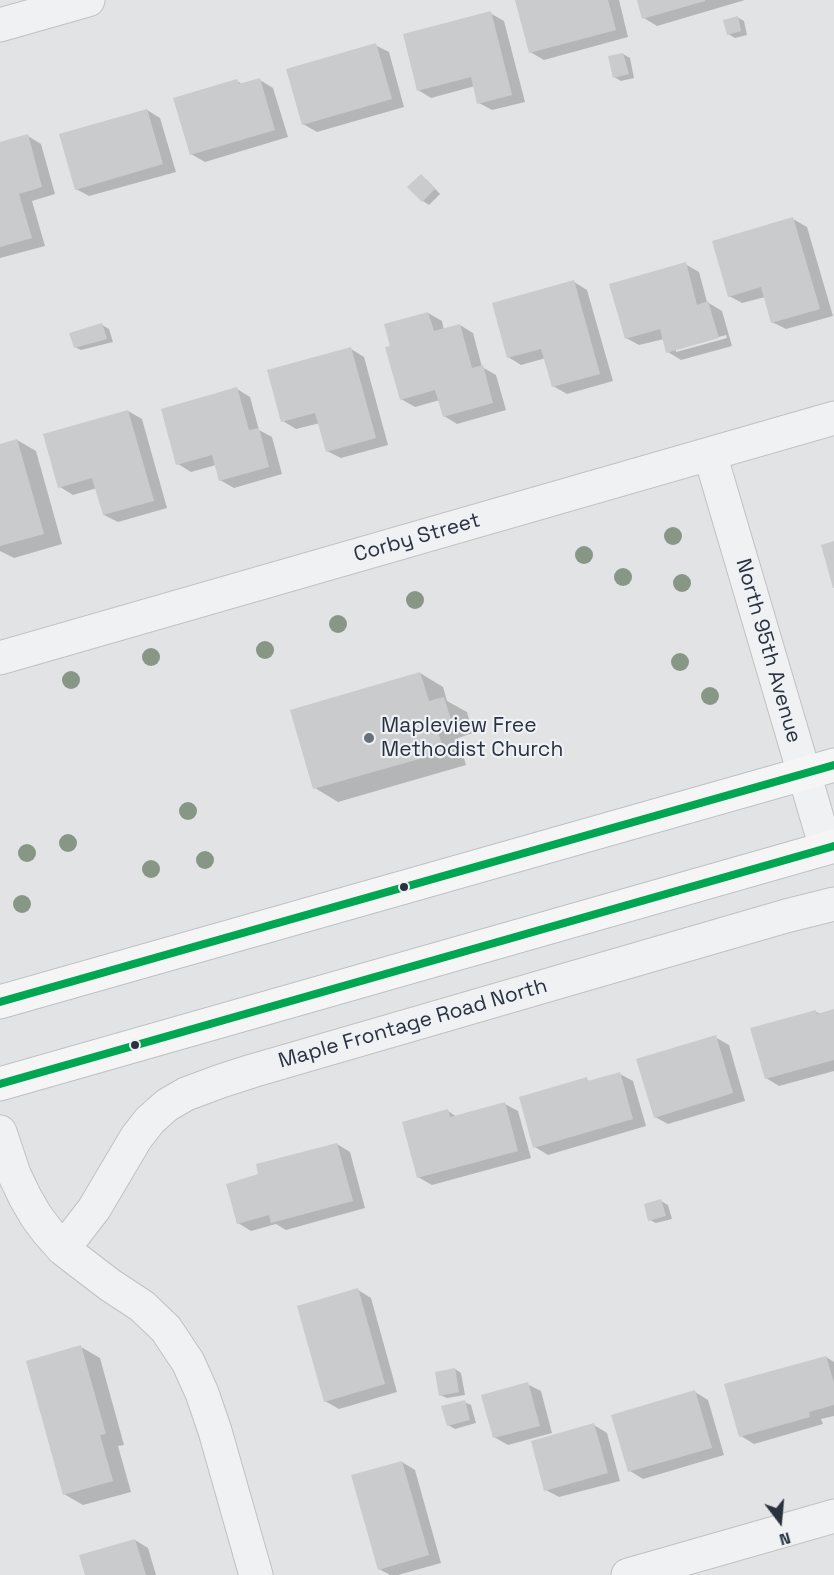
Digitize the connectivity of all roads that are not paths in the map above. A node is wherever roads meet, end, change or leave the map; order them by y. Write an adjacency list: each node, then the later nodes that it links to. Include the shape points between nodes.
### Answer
1 (88, 0): 2 (street)
2 (0, 25)
3 (834, 418): 4 (street, Corby Street)
4 (710, 454): 5 (street, Corby Street); 6 (street, North 95th Avenue)
5 (0, 658)
6 (819, 769): 7 (street, North 95th Avenue); 9 (main road)
7 (830, 847): 10 (main road)
8 (834, 904): 12 (street, Maple Frontage Road North, via 252,1071 186,1094 150,1120 94,1209)
9 (0, 1002)
10 (0, 1084)
11 (0, 1132): 12 (street, via 25,1197)
12 (63, 1249): 14 (street, via 142,1306 166,1329 188,1362 215,1431)
13 (834, 1516): 15 (street)
14 (256, 1575)
15 (628, 1575)

